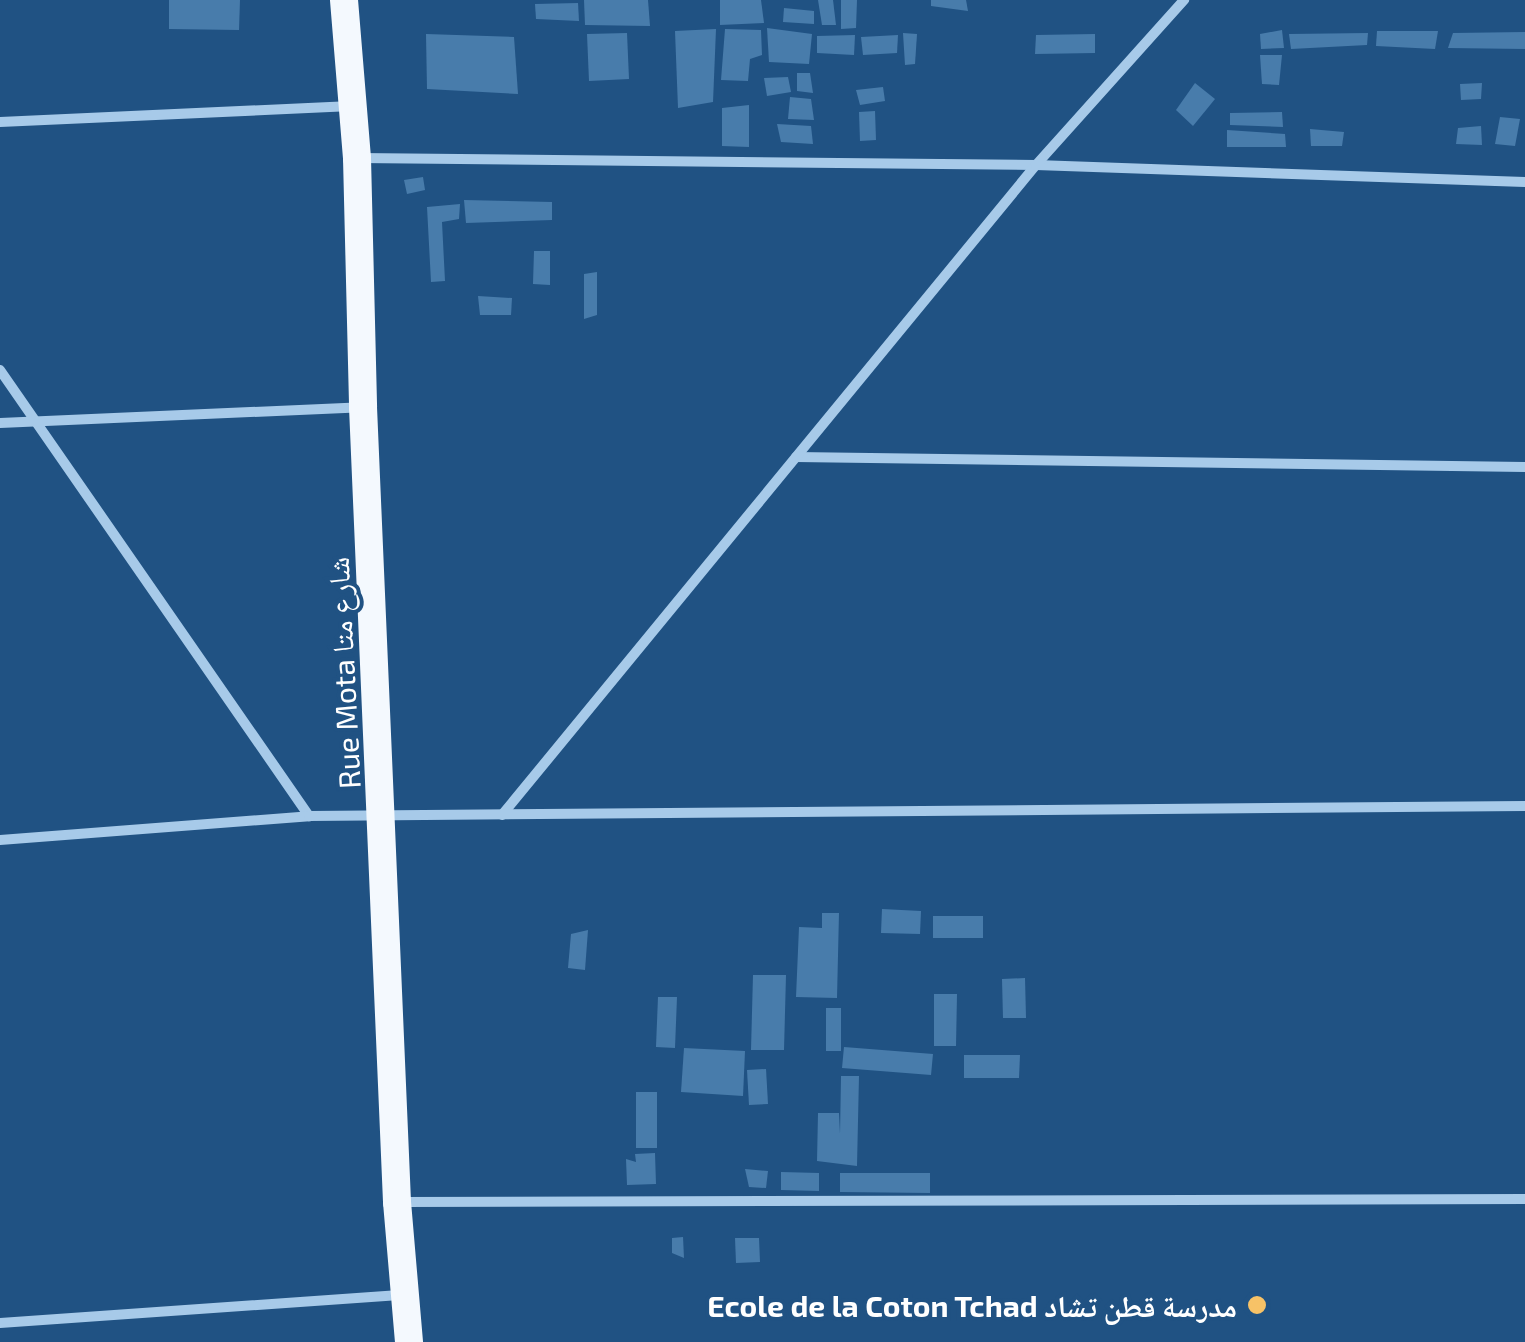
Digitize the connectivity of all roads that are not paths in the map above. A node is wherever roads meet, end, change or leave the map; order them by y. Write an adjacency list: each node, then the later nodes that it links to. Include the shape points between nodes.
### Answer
1 (344, 0): 3 (highway, Rue Mota شارع متا)
2 (1184, 0): 6 (street)
3 (353, 106): 4 (street); 5 (highway, Rue Mota شارع متا)
4 (0, 122)
5 (357, 158): 6 (street); 9 (highway, Rue Mota شارع متا)
6 (1036, 165): 7 (street); 12 (street)
7 (1525, 182)
8 (0, 370): 10 (street)
9 (363, 407): 10 (street); 17 (highway, Rue Mota شارع متا)
10 (35, 421): 11 (street); 16 (street)
11 (0, 423)
12 (796, 457): 13 (street); 15 (street)
13 (1525, 467)
14 (1525, 806): 15 (street)
15 (502, 815): 17 (street)
16 (309, 816): 17 (street); 18 (street)
17 (383, 818): 20 (highway, Rue Mota شارع متا)
18 (0, 840)
19 (1525, 1199): 20 (street)
20 (397, 1202): 21 (highway, Rue Mota شارع متا)
21 (406, 1294): 22 (street); 23 (highway, Rue Mota شارع متا)
22 (0, 1323)
23 (409, 1342)

